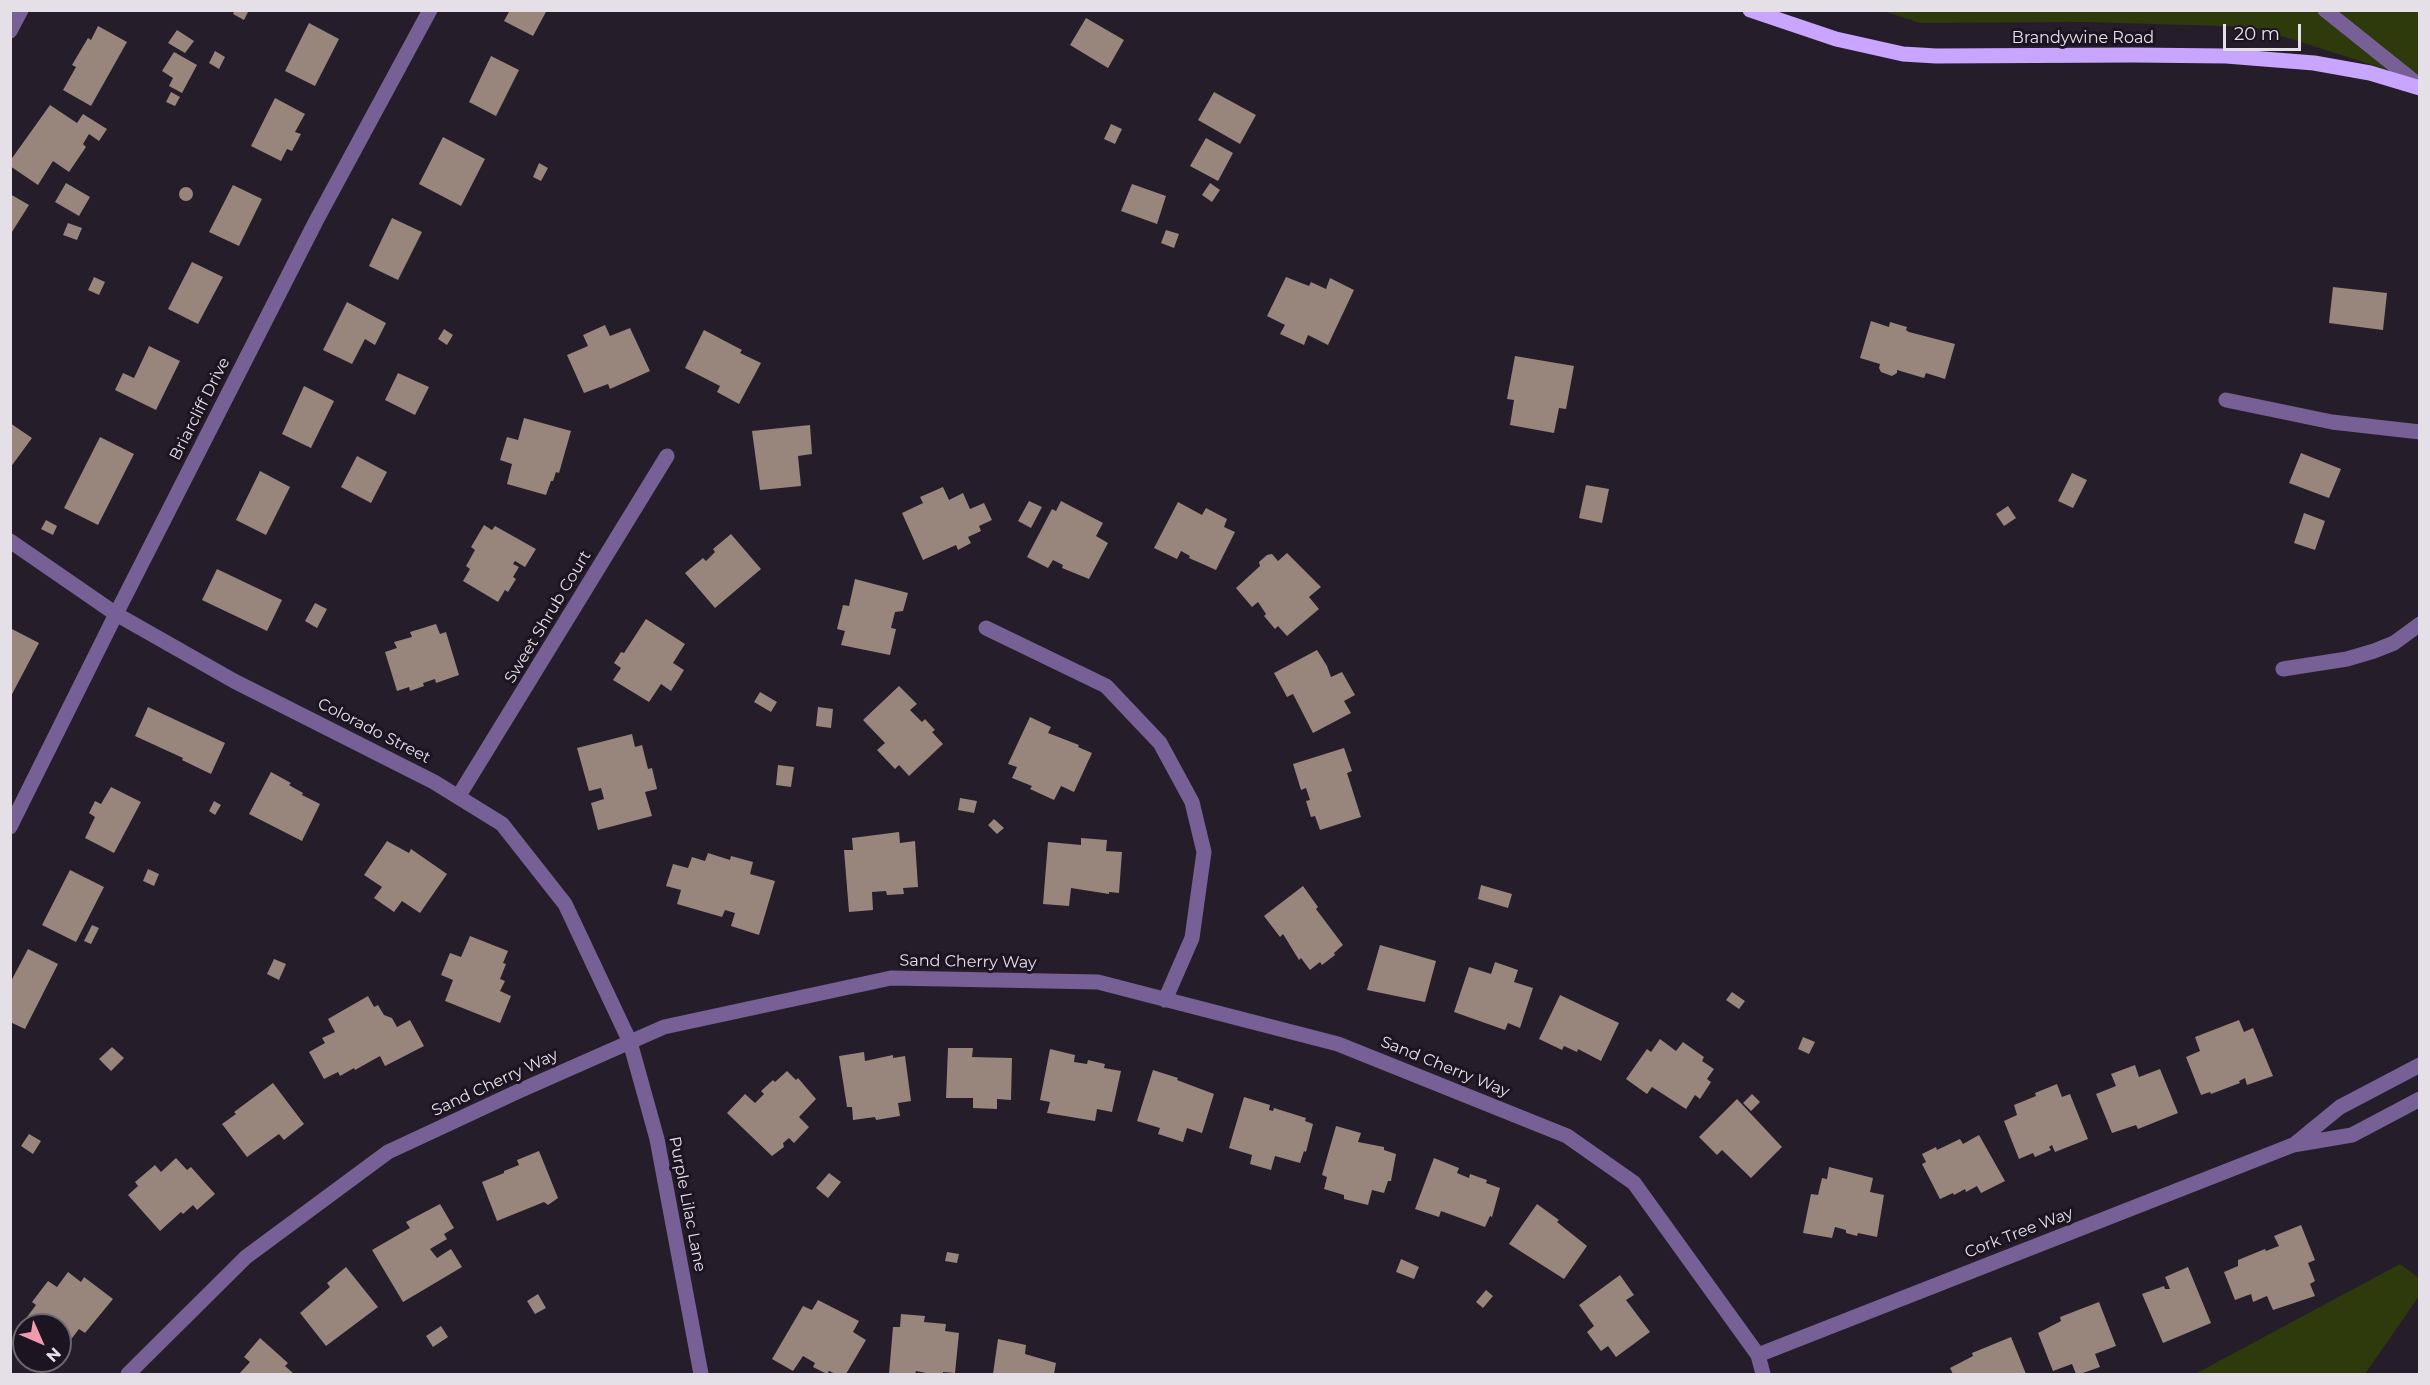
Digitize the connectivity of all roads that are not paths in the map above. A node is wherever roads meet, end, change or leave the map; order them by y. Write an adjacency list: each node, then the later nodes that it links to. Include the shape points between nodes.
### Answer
1 (21, 10): 5 (street)
2 (430, 10): 11 (street, Briarcliff Drive, via 316,221)
3 (1750, 10): 6 (main road, Brandywine Road, via 1836,39 1903,54 2226,56 2314,63)
4 (2325, 10): 6 (street)
5 (10, 31)
6 (2420, 87)
7 (2226, 400): 8 (street, via 2332,422)
8 (2420, 432)
9 (667, 456): 15 (street, Sweet Shrub Court)
10 (10, 541): 11 (street, Colorado Street)
11 (116, 614): 15 (street, Colorado Street, via 234,681); 16 (street, Briarcliff Drive)
12 (2420, 624): 14 (street, via 2394,643 2374,651)
13 (986, 628): 17 (street, via 1106,686 1160,743 1192,802 1204,852 1194,927)
14 (2283, 669)
15 (459, 797): 18 (street, Colorado Street, via 502,824 566,904)
16 (10, 827)
17 (1165, 999): 18 (street, Sand Cherry Way, via 1098,982 891,978 664,1028); 22 (street, Sand Cherry Way, via 1338,1044 1567,1136 1634,1183)
18 (630, 1042): 23 (street, Sand Cherry Way, via 388,1152 246,1257); 24 (street, Purple Lilac Lane, via 657,1139)
19 (2420, 1065): 21 (street, Cork Tree Way, via 2340,1107)
20 (2420, 1099): 21 (street, Cork Tree Way, via 2352,1136)
21 (2293, 1145): 22 (street, Cork Tree Way)
22 (1758, 1355): 25 (street)
23 (128, 1374)
24 (701, 1374)
25 (1763, 1374)

